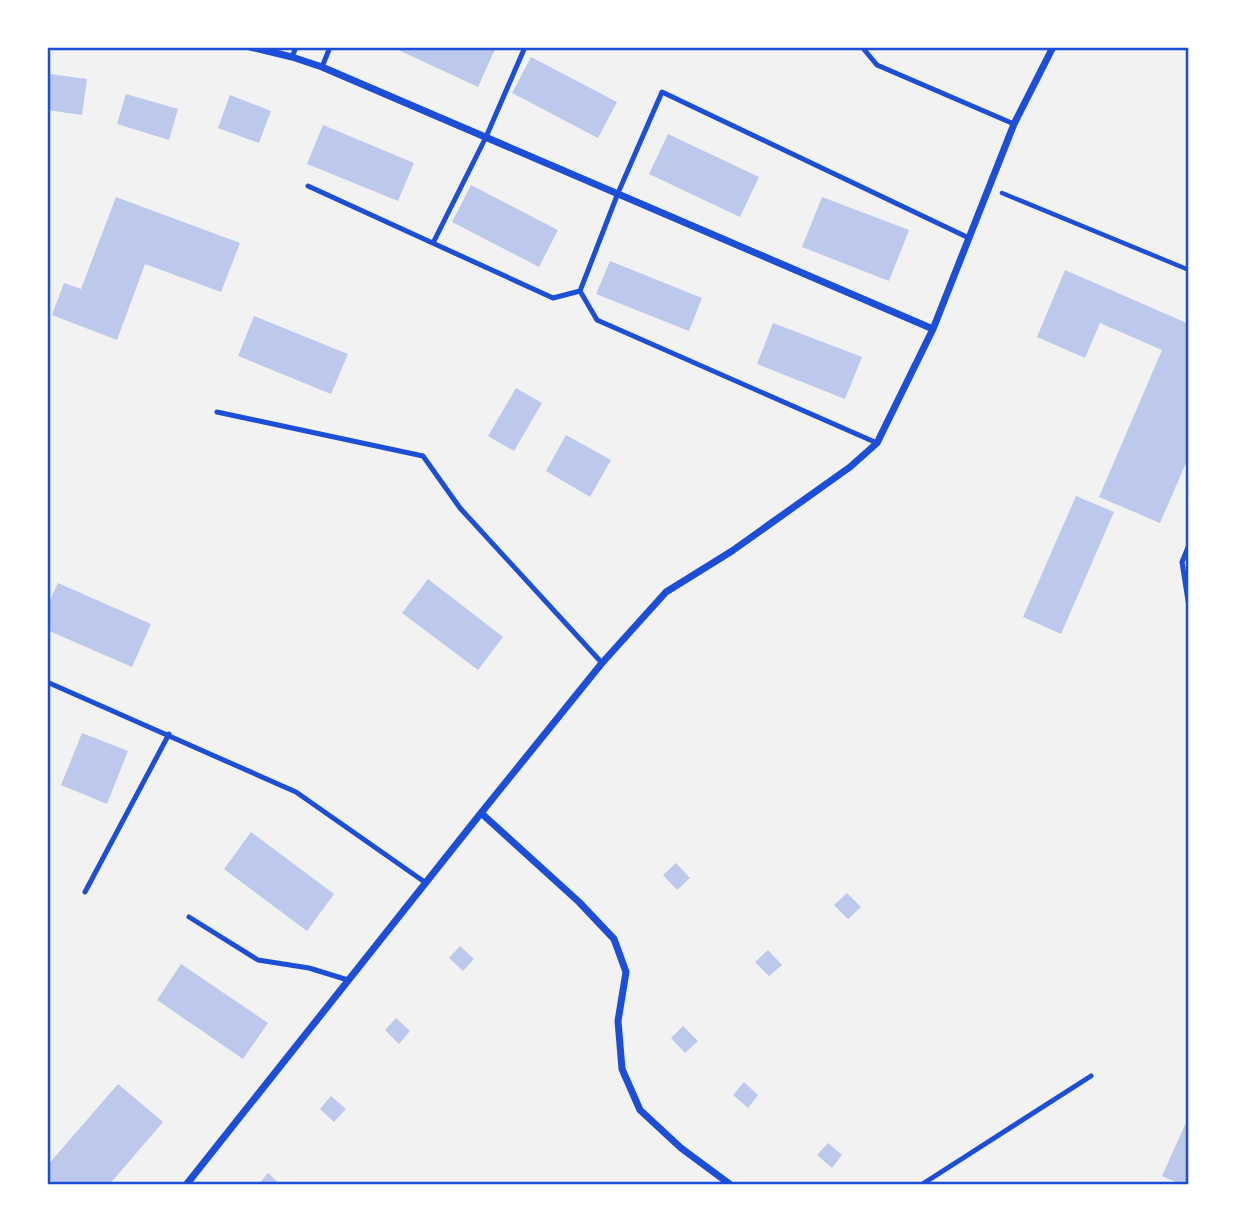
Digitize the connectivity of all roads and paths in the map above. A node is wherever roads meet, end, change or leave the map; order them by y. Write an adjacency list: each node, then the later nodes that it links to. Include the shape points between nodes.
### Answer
1 (250, 47): 7 (street)
2 (296, 47): 7 (lane)
3 (330, 47): 8 (lane)
4 (526, 47): 10 (lane)
5 (862, 47): 9 (lane, via 877,65)
6 (1053, 47): 9 (street)
7 (292, 57): 8 (street)
8 (323, 67): 10 (street)
9 (1014, 124): 12 (street)
10 (486, 137): 13 (street); 15 (lane)
11 (308, 186): 15 (lane)
12 (989, 187): 14 (street); 16 (path)
13 (618, 193): 14 (lane, via 662,92); 17 (lane); 18 (street)
14 (969, 237): 18 (street)
15 (433, 243): 17 (lane, via 553,298)
16 (1189, 270)
17 (580, 291): 20 (lane, via 597,320)
18 (933, 328): 20 (street)
19 (217, 412): 23 (lane, via 423,456 460,508)
20 (877, 443): 23 (street, via 732,551 666,592)
21 (1189, 545): 22 (lane, via 1182,562)
22 (1189, 607)
23 (602, 663): 26 (street)
24 (47, 682): 25 (lane)
25 (169, 734): 27 (lane, via 296,792); 28 (lane)
26 (481, 813): 27 (street); 33 (street, via 614,939 626,972 618,1021 622,1069 640,1110 681,1148)
27 (426, 883): 30 (street)
28 (85, 892)
29 (189, 917): 30 (lane, via 258,960)
30 (348, 980): 32 (street)
31 (1091, 1076): 34 (lane)
32 (186, 1185)
33 (732, 1185)
34 (920, 1185)

